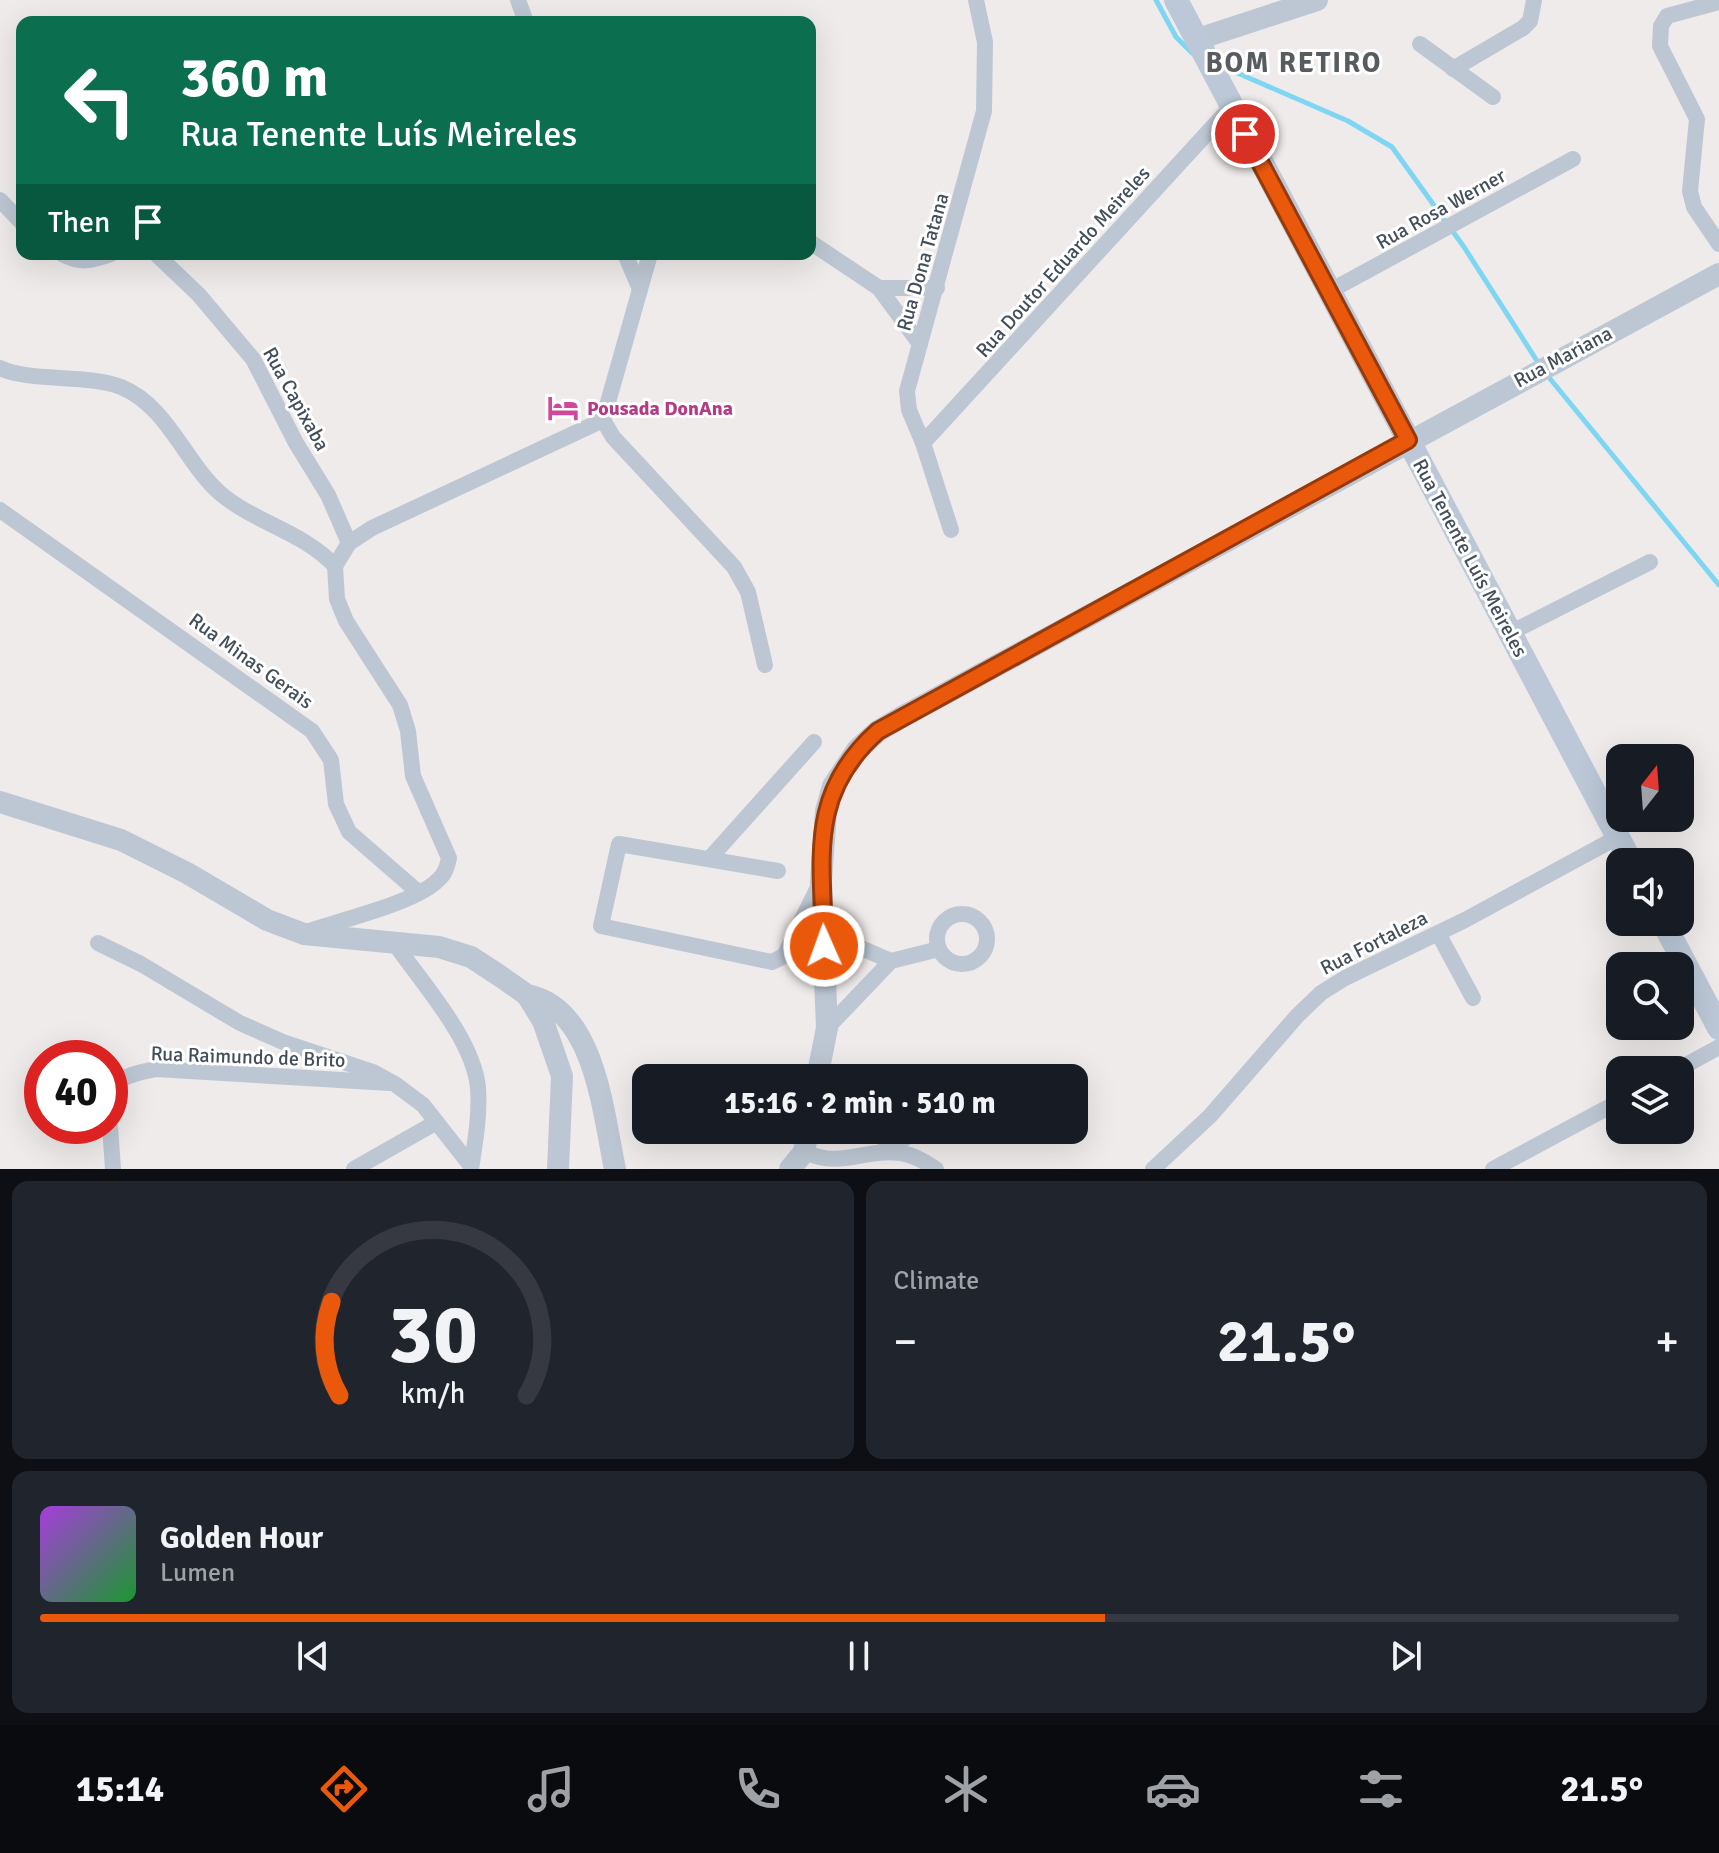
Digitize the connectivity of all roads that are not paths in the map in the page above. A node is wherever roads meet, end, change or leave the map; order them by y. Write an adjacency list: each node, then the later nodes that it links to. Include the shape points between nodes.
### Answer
1 (976, 0): 23 (street, Rua Dona Tatana, via 985,42 984,111)
2 (1176, 0): 7 (main road, Rua Tenente Luís Meireles)
3 (1317, 0): 7 (street)
4 (1534, 0): 8 (street, via 1523,28)
5 (1719, 2): 14 (street, via 1667,16 1659,34 1697,119 1690,191 1694,207)
6 (1420, 44): 8 (street)
7 (1200, 45): 10 (main road, Rua Tenente Luís Meireles)
8 (1453, 69): 9 (street)
9 (1493, 97)
10 (1231, 107): 25 (main road, Rua Tenente Luís Meireles); 30 (street, Rua Doutor Eduardo Meireles)
11 (1573, 159): 25 (street, Rua Rosa Werner)
12 (0, 200): 13 (street)
13 (16, 217)
14 (1719, 244)
15 (816, 246): 22 (street)
16 (75, 260): 17 (street)
17 (94, 260)
18 (162, 260): 33 (street, Rua Capixaba, via 253,359)
19 (628, 260): 24 (street)
20 (648, 260): 24 (street)
21 (1719, 274): 29 (street, Rua Mariana)
22 (879, 288): 23 (street); 26 (street)
23 (937, 288): 26 (street, Rua Dona Tatana)
24 (640, 289): 28 (street)
25 (1328, 292): 29 (main road, Rua Tenente Luís Meireles)
26 (920, 344): 30 (street, Rua Dona Tatana, via 907,391)
27 (0, 368): 35 (street, via 120,387 142,399 220,493 322,551)
28 (603, 420): 33 (street); 37 (street, via 734,567 748,592)
29 (1408, 440): 36 (main road, Rua Tenente Luís Meireles); 44 (street, Rua Mariana, via 878,731 857,750 833,786)
30 (923, 443): 32 (street, Rua Dona Tatana)
31 (0, 510): 45 (street, Rua Minas Gerais, via 312,731 331,760 336,804 349,832)
32 (951, 530)
33 (349, 543): 35 (street)
34 (1650, 562): 36 (street)
35 (335, 566): 45 (street, via 337,599 400,705 413,776 449,858 436,883)
36 (1510, 633): 40 (main road, Rua Tenente Luís Meireles)
37 (765, 665)
38 (814, 742): 42 (street)
39 (0, 802): 48 (street, via 121,840 267,920)
40 (1618, 837): 41 (main road, Rua Tenente Luís Meireles); 47 (street, Rua Fortaleza)
41 (1624, 848)
42 (710, 858): 43 (street); 44 (street, via 619,844 601,926 772,962 784,956)
43 (778, 871)
44 (821, 881): 46 (street, Rua Mariana)
45 (418, 892): 48 (street)
46 (823, 919): 53 (street, via 845,941); 56 (street, Rua Mariana)
47 (1438, 933): 55 (street); 75 (street, Rua Fortaleza, via 1321,993 1210,1116)
48 (304, 934): 51 (street)
49 (1670, 936): 57 (main road)
50 (98, 943): 62 (street, via 240,1023)
51 (395, 944): 54 (street, via 439,947 471,957); 69 (street, via 473,1066 479,1115)
52 (939, 949): 53 (street)
53 (891, 961): 56 (street)
54 (527, 995): 72 (street, via 543,1021 562,1076); 73 (street, via 544,998 558,1009 585,1048)
55 (1473, 998)
56 (827, 1028): 60 (street, Rua Mariana)
57 (1719, 1028)
58 (1719, 1047): 59 (street)
59 (1694, 1061)
60 (820, 1064)
61 (128, 1075): 62 (street, Rua Raimundo de Brito, via 156,1069)
62 (395, 1084): 64 (street, via 423,1105)
63 (1606, 1108): 76 (street)
64 (435, 1123): 69 (street); 71 (street)
65 (111, 1144): 70 (street)
66 (894, 1144): 68 (street)
67 (800, 1150): 68 (street, via 841,1164)
68 (876, 1154): 74 (street, via 907,1154)
69 (471, 1167)
70 (113, 1169)
71 (354, 1169)
72 (558, 1169)
73 (615, 1169)
74 (936, 1169)
75 (1153, 1169)
76 (1493, 1169)

